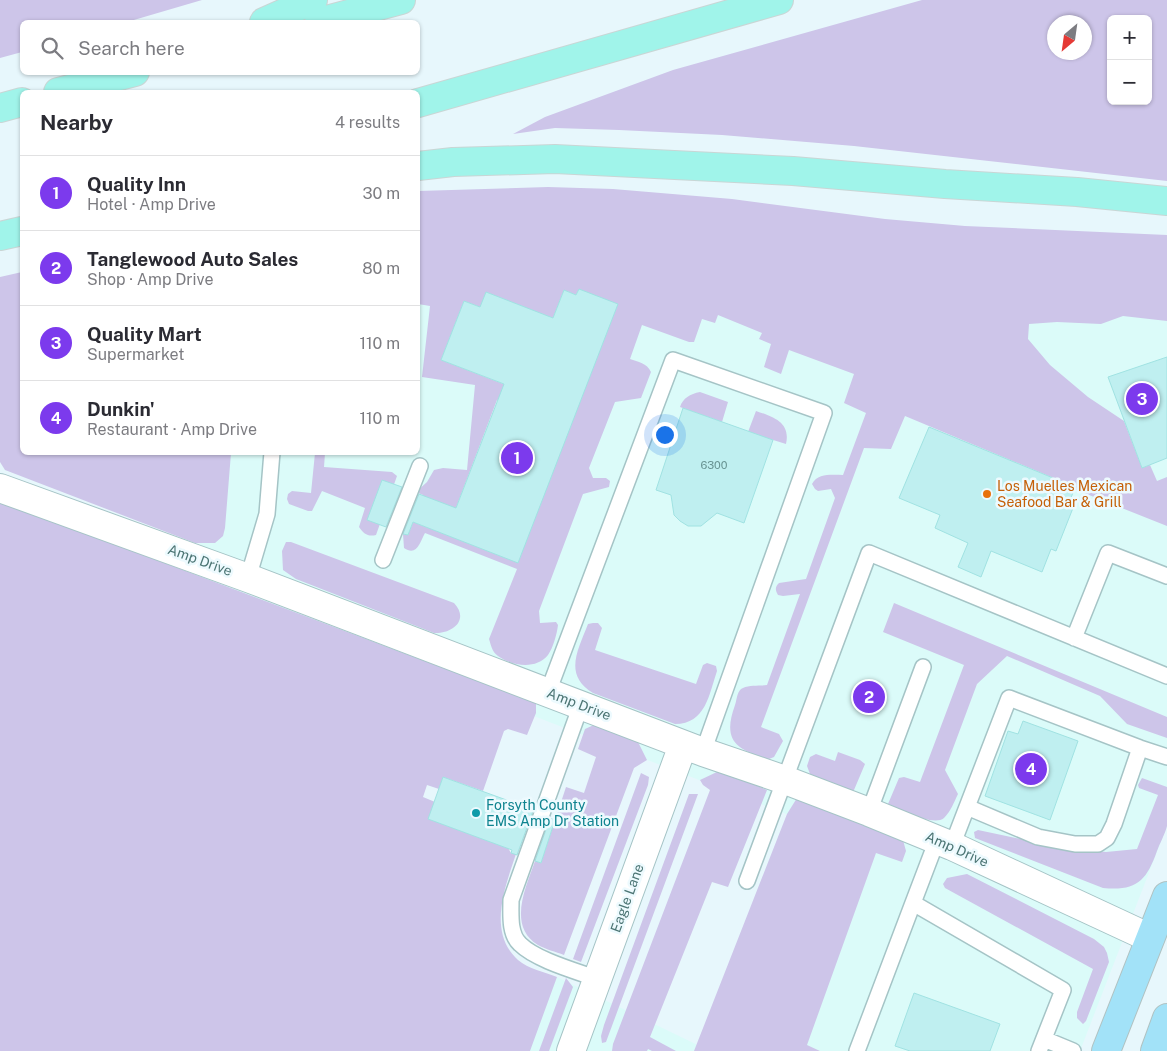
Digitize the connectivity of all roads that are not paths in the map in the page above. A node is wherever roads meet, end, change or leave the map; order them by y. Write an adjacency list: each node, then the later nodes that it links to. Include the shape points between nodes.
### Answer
1 (313, 0): 4 (highway)
2 (401, 0): 5 (highway)
3 (780, 0): 8 (highway)
4 (268, 20)
5 (326, 20)
6 (123, 75): 7 (highway)
7 (66, 90)
8 (420, 102)
9 (20, 103): 10 (highway)
10 (0, 108)
11 (420, 166): 12 (highway, via 555,159 793,171)
12 (1077, 192): 13 (highway); 14 (highway)
13 (1167, 201)
14 (1167, 221)
15 (20, 231): 16 (highway)
16 (0, 236)
17 (272, 455): 22 (lane, via 267,514)
18 (420, 466): 20 (lane)
19 (0, 488): 22 (street, Amp Drive)
20 (383, 560)
21 (1167, 576): 23 (lane, via 1108,553)
22 (248, 578): 26 (street, Amp Drive)
23 (1074, 638): 25 (lane); 31 (lane, via 870,553)
24 (923, 666): 33 (lane)
25 (1167, 676)
26 (548, 692): 27 (street, Amp Drive); 28 (lane, via 673,360 824,413)
27 (581, 705): 28 (street, Amp Drive); 39 (lane, via 511,900 510,918 519,944 550,961)
28 (693, 748): 31 (street, Amp Drive); 39 (street, Eagle Lane)
29 (1140, 748): 30 (lane); 32 (lane, via 1114,824 1107,838 1098,844 1075,844 1038,837); 32 (lane, via 1008,698)
30 (1167, 757)
31 (785, 780): 33 (street, Amp Drive); 35 (lane)
32 (967, 808): 34 (lane)
33 (869, 812): 34 (street, Amp Drive)
34 (944, 843): 37 (lane); 38 (street, Amp Drive)
35 (746, 881)
36 (1167, 896): 38 (main road)
37 (913, 903): 41 (lane, via 1063,990); 43 (lane)
38 (1150, 938): 45 (main road)
39 (598, 979): 42 (street, Eagle Lane)
40 (1167, 1018): 46 (main road)
41 (1041, 1045): 44 (lane)
42 (571, 1051)
43 (857, 1051)
44 (1074, 1051)
45 (1106, 1051)
46 (1154, 1051)

